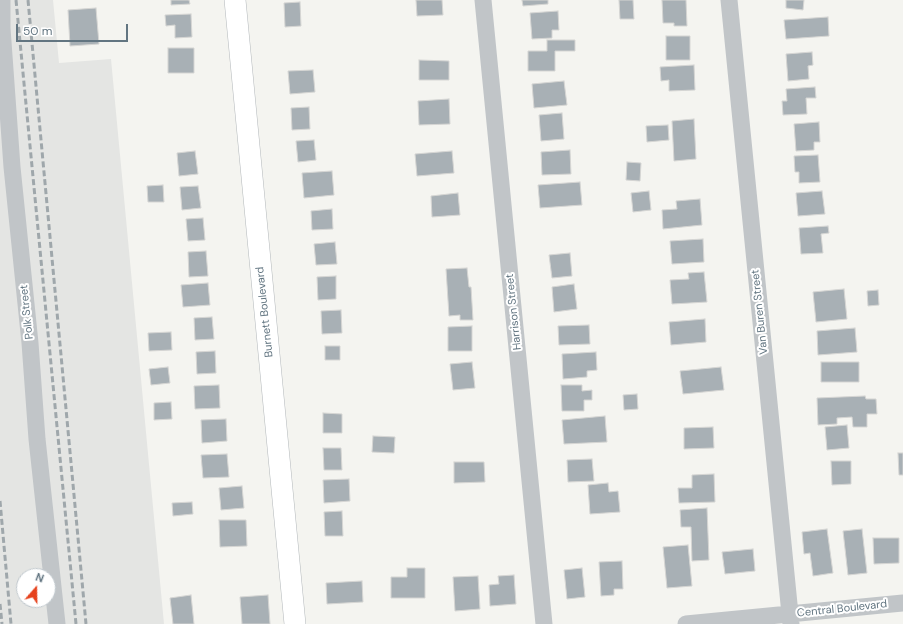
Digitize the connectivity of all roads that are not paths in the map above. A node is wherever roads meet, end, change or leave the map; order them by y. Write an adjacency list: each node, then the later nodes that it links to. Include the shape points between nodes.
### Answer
1 (2, 0): 7 (street, Polk Street, via 12,167)
2 (234, 0): 8 (main road, Burnett Boulevard)
3 (483, 0): 9 (street, Harrison Street)
4 (729, 0): 6 (street, Van Buren Street)
5 (903, 603): 6 (street, Central Boulevard)
6 (790, 619): 10 (street, Central Boulevard)
7 (56, 624)
8 (296, 624)
9 (544, 624)
10 (686, 624)

